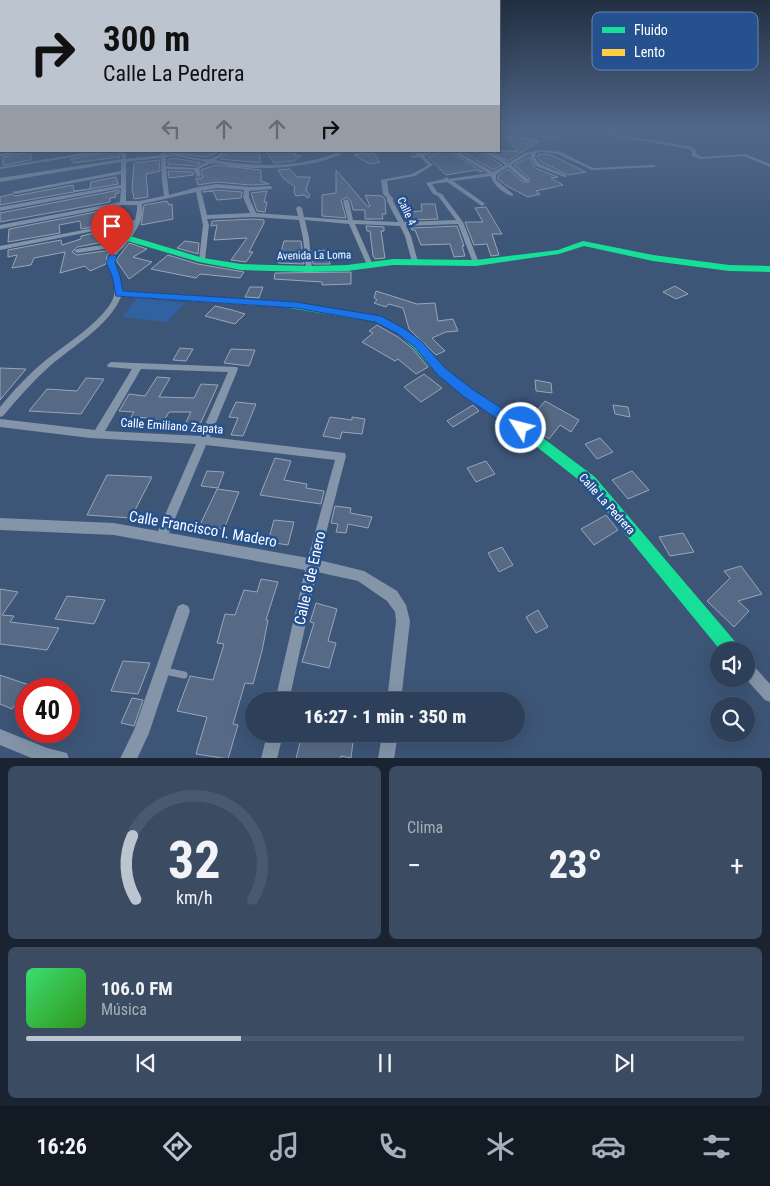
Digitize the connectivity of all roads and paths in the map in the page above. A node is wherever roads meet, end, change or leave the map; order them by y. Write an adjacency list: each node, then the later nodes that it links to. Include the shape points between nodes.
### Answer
1 (17, 165): 14 (street)
2 (95, 165): 20 (street)
3 (124, 165): 16 (street)
4 (203, 165): 15 (street)
5 (234, 165): 6 (street)
6 (275, 165)
7 (430, 165): 44 (street, Calle 4, via 413,175 384,180 386,194)
8 (478, 165): 17 (street)
9 (507, 165): 17 (street); 23 (street)
10 (539, 165): 19 (street)
11 (585, 165): 12 (street, via 592,169)
12 (654, 166)
13 (164, 167): 15 (street); 30 (street, via 162,173)
14 (0, 168)
15 (196, 169): 18 (street)
16 (125, 172): 24 (street); 28 (street)
17 (493, 174): 21 (street); 29 (street, via 494,181)
18 (199, 176)
19 (564, 176)
20 (18, 177): 22 (street); 28 (street)
21 (446, 179): 34 (street); 43 (street, via 429,183)
22 (0, 180)
23 (526, 180)
24 (124, 186): 32 (street); 35 (street)
25 (250, 188): 26 (street); 27 (street, via 224,185); 38 (street, via 246,198)
26 (270, 188)
27 (198, 189): 30 (street); 39 (street)
28 (15, 192): 35 (street)
29 (511, 195)
30 (167, 196): 33 (street)
31 (346, 201): 42 (street)
32 (123, 203): 33 (street); 45 (street)
33 (139, 203): 41 (street)
34 (482, 204)
35 (10, 208): 37 (street)
36 (299, 208): 40 (street)
37 (0, 209)
38 (254, 215): 39 (street); 40 (street)
39 (204, 217): 49 (street)
40 (302, 219): 42 (street); 53 (street)
41 (136, 221): 46 (street); 47 (street)
42 (351, 222): 44 (street); 52 (street)
43 (460, 222): 44 (street); 51 (street)
44 (403, 224): 50 (street, Calle 4)
45 (0, 227)
46 (125, 241): 48 (street); 49 (street, Avenida La Loma); 55 (street, via 110,262)
47 (0, 248)
48 (77, 251)
49 (202, 260): 53 (street, Avenida La Loma, via 241,267)
50 (415, 262): 51 (street, Avenida La Loma); 52 (street, Avenida La Loma)
51 (476, 263): 54 (street, Avenida La Loma, via 559,252 583,243 653,258 729,268)
52 (370, 265): 53 (street, Avenida La Loma)
53 (310, 269)
54 (770, 269)
55 (119, 294): 58 (street, via 96,324 28,382); 67 (street, Calle La Pedrera, via 296,305 378,319 401,331 467,392 507,417 590,481)
56 (111, 365): 57 (street)
57 (139, 365): 60 (street); 61 (street, via 234,369)
58 (0, 412)
59 (0, 423): 60 (street, Calle Emiliano Zapata)
60 (98, 434): 61 (street, Calle Emiliano Zapata)
61 (202, 440): 62 (street, Calle Emiliano Zapata); 64 (street)
62 (341, 456): 65 (street, Calle 8 de Enero)
63 (0, 524): 64 (street, Calle Francisco I. Madero, via 114,529)
64 (161, 537): 65 (street, Calle Francisco I. Madero)
65 (312, 565): 71 (street, Calle 8 de Enero); 72 (street, Calle Francisco I. Madero, via 360,575 392,596 404,621)
66 (183, 611): 68 (street)
67 (724, 642)
68 (162, 670): 69 (lane); 78 (street, via 141,733)
69 (184, 675)
70 (755, 678): 73 (street)
71 (284, 692)
72 (395, 692)
73 (770, 695)
74 (0, 737): 77 (street, via 47,756)
75 (273, 742): 79 (street)
76 (389, 742): 80 (street)
77 (61, 758)
78 (128, 758)
79 (269, 758)
80 (386, 758)

